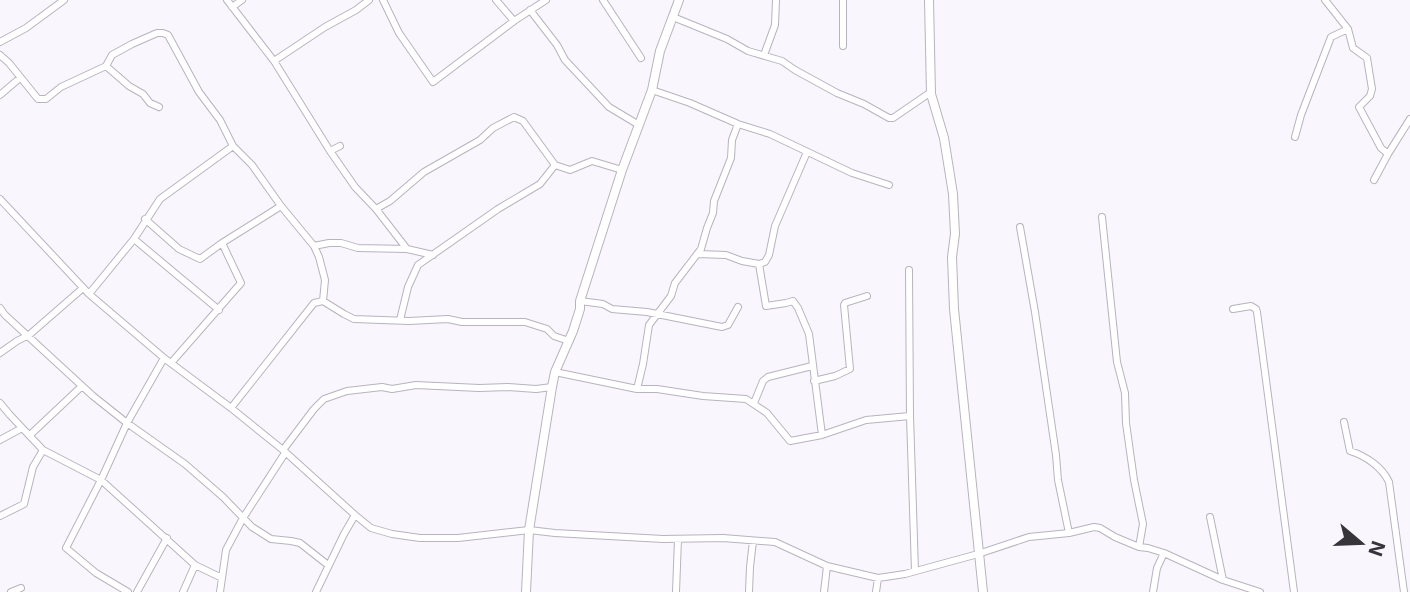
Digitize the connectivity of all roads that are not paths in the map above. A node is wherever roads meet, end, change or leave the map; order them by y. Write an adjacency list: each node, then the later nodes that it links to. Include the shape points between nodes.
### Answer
1 (64, 0): 19 (street)
2 (227, 0): 14 (street)
3 (242, 0): 14 (street)
4 (369, 0): 24 (street)
5 (383, 0): 17 (street, via 399,33 433,82)
6 (496, 0): 17 (street)
7 (546, 0): 15 (street)
8 (603, 0): 23 (street)
9 (679, 0): 16 (street)
10 (776, 0): 22 (street, via 775,24)
11 (842, 0): 20 (street)
12 (929, 0): 28 (street)
13 (1325, 0): 18 (street)
14 (232, 7): 24 (street)
15 (530, 10): 17 (street); 33 (street, via 565,60 609,107)
16 (673, 17): 22 (street); 27 (street)
17 (514, 21)
18 (1348, 29): 34 (street, via 1331,37); 39 (street, via 1353,48 1367,58 1372,89 1359,107)
19 (0, 42)
20 (843, 46)
21 (0, 55): 26 (street)
22 (764, 55): 28 (street, via 889,118)
23 (640, 58)
24 (274, 61): 37 (street)
25 (106, 66): 26 (street, via 46,99 38,99); 30 (street); 35 (street, via 112,55 132,44 157,33 168,35)
26 (20, 78): 29 (street)
27 (652, 90): 32 (street); 33 (street)
28 (931, 92): 105 (street, via 953,194 954,309)
29 (0, 95)
30 (159, 107)
31 (1410, 119): 39 (street)
32 (737, 124): 38 (street); 54 (street, via 731,159)
33 (639, 125): 41 (street)
34 (1294, 137)
35 (233, 146): 45 (street); 48 (street, via 160,199)
36 (341, 146): 37 (street)
37 (330, 151): 46 (street)
38 (807, 152): 43 (street); 56 (street, via 775,226 769,255)
39 (1388, 154): 42 (street)
40 (555, 165): 41 (street, via 570,170 592,161); 46 (street, via 523,121 514,117 424,172); 55 (street, via 540,184)
41 (622, 170): 63 (street)
42 (1374, 180)
43 (889, 184)
44 (0, 199): 59 (street)
45 (281, 206): 51 (street); 52 (street)
46 (376, 209): 53 (street)
47 (1102, 217): 103 (street, via 1117,362 1143,524)
48 (145, 219): 50 (street); 51 (street, via 179,249 200,259)
49 (1020, 227): 99 (street)
50 (134, 239): 60 (street); 67 (street)
51 (222, 243): 67 (street, via 242,283)
52 (314, 246): 53 (street, via 341,243); 62 (street, via 325,280)
53 (410, 250): 55 (street); 57 (street)
54 (698, 254): 56 (street, via 726,255); 68 (street)
55 (433, 255): 57 (street)
56 (759, 264): 75 (street, via 766,306 793,301 798,308 809,334)
57 (418, 265): 69 (street)
58 (909, 270): 84 (street)
59 (83, 288): 60 (street); 70 (street)
60 (89, 294): 73 (street)
61 (867, 296): 77 (street, via 844,305 850,369)
62 (323, 301): 69 (street, via 354,319); 83 (street, via 314,303)
63 (580, 301): 68 (street); 71 (street)
64 (738, 307): 68 (street, via 725,327)
65 (0, 308): 70 (street)
66 (1233, 309): 128 (street, via 1251,306 1257,312)
67 (219, 310): 74 (street)
68 (658, 314): 80 (street, via 649,325)
69 (400, 320): 71 (street, via 526,321)
70 (29, 335): 72 (street); 78 (street)
71 (569, 341): 76 (street)
72 (0, 354)
73 (164, 358): 74 (street); 86 (street)
74 (171, 363): 83 (street)
75 (812, 366): 77 (street); 82 (street, via 768,377)
76 (555, 372): 79 (street); 80 (street)
77 (814, 381): 89 (street)
78 (82, 386): 86 (street); 88 (street)
79 (552, 387): 92 (street, via 416,385 347,391 314,408); 98 (street)
80 (636, 389): 82 (street, via 737,397)
81 (0, 403): 87 (street)
82 (754, 403): 89 (street, via 790,441)
83 (231, 408): 92 (street)
84 (910, 416): 89 (street, via 866,420); 109 (street)
85 (1344, 422): 129 (street, via 1350,451 1367,458 1389,482)
86 (127, 423): 93 (street); 97 (street, via 185,464)
87 (22, 428): 88 (street); 90 (street)
88 (30, 435): 91 (street)
89 (822, 435)
90 (0, 440)
91 (43, 450): 93 (street); 95 (street, via 33,467 24,505)
92 (284, 452): 94 (street); 97 (street)
93 (101, 481): 100 (street); 115 (street, via 66,548)
94 (355, 515): 98 (street, via 371,528 419,538); 107 (street)
95 (0, 516)
96 (1210, 517): 112 (street)
97 (243, 518): 107 (street, via 271,539 300,543); 110 (street, via 226,550)
98 (529, 530): 101 (street); 120 (street)
99 (1069, 533): 103 (street, via 1100,528); 105 (street, via 1029,537)
100 (167, 538): 106 (street); 116 (street)
101 (678, 539): 102 (street); 121 (street)
102 (753, 541): 108 (street, via 775,542); 122 (street)
103 (1139, 547): 104 (street)
104 (1164, 553): 112 (street); 126 (street)
105 (978, 554): 109 (street); 125 (street)
106 (195, 565): 110 (street); 117 (street)
107 (328, 565): 119 (street)
108 (827, 566): 111 (street); 123 (street)
109 (915, 571): 111 (street)
110 (222, 578): 118 (street)
111 (878, 578): 124 (street)
112 (1223, 580): 127 (street)
113 (21, 588): 114 (street)
114 (11, 592)
115 (128, 592)
116 (137, 592)
117 (183, 592)
118 (220, 592)
119 (316, 592)
120 (526, 592)
121 (676, 592)
122 (749, 592)
123 (824, 592)
124 (876, 592)
125 (983, 592)
126 (1153, 592)
127 (1260, 592)
128 (1294, 592)
129 (1404, 592)

